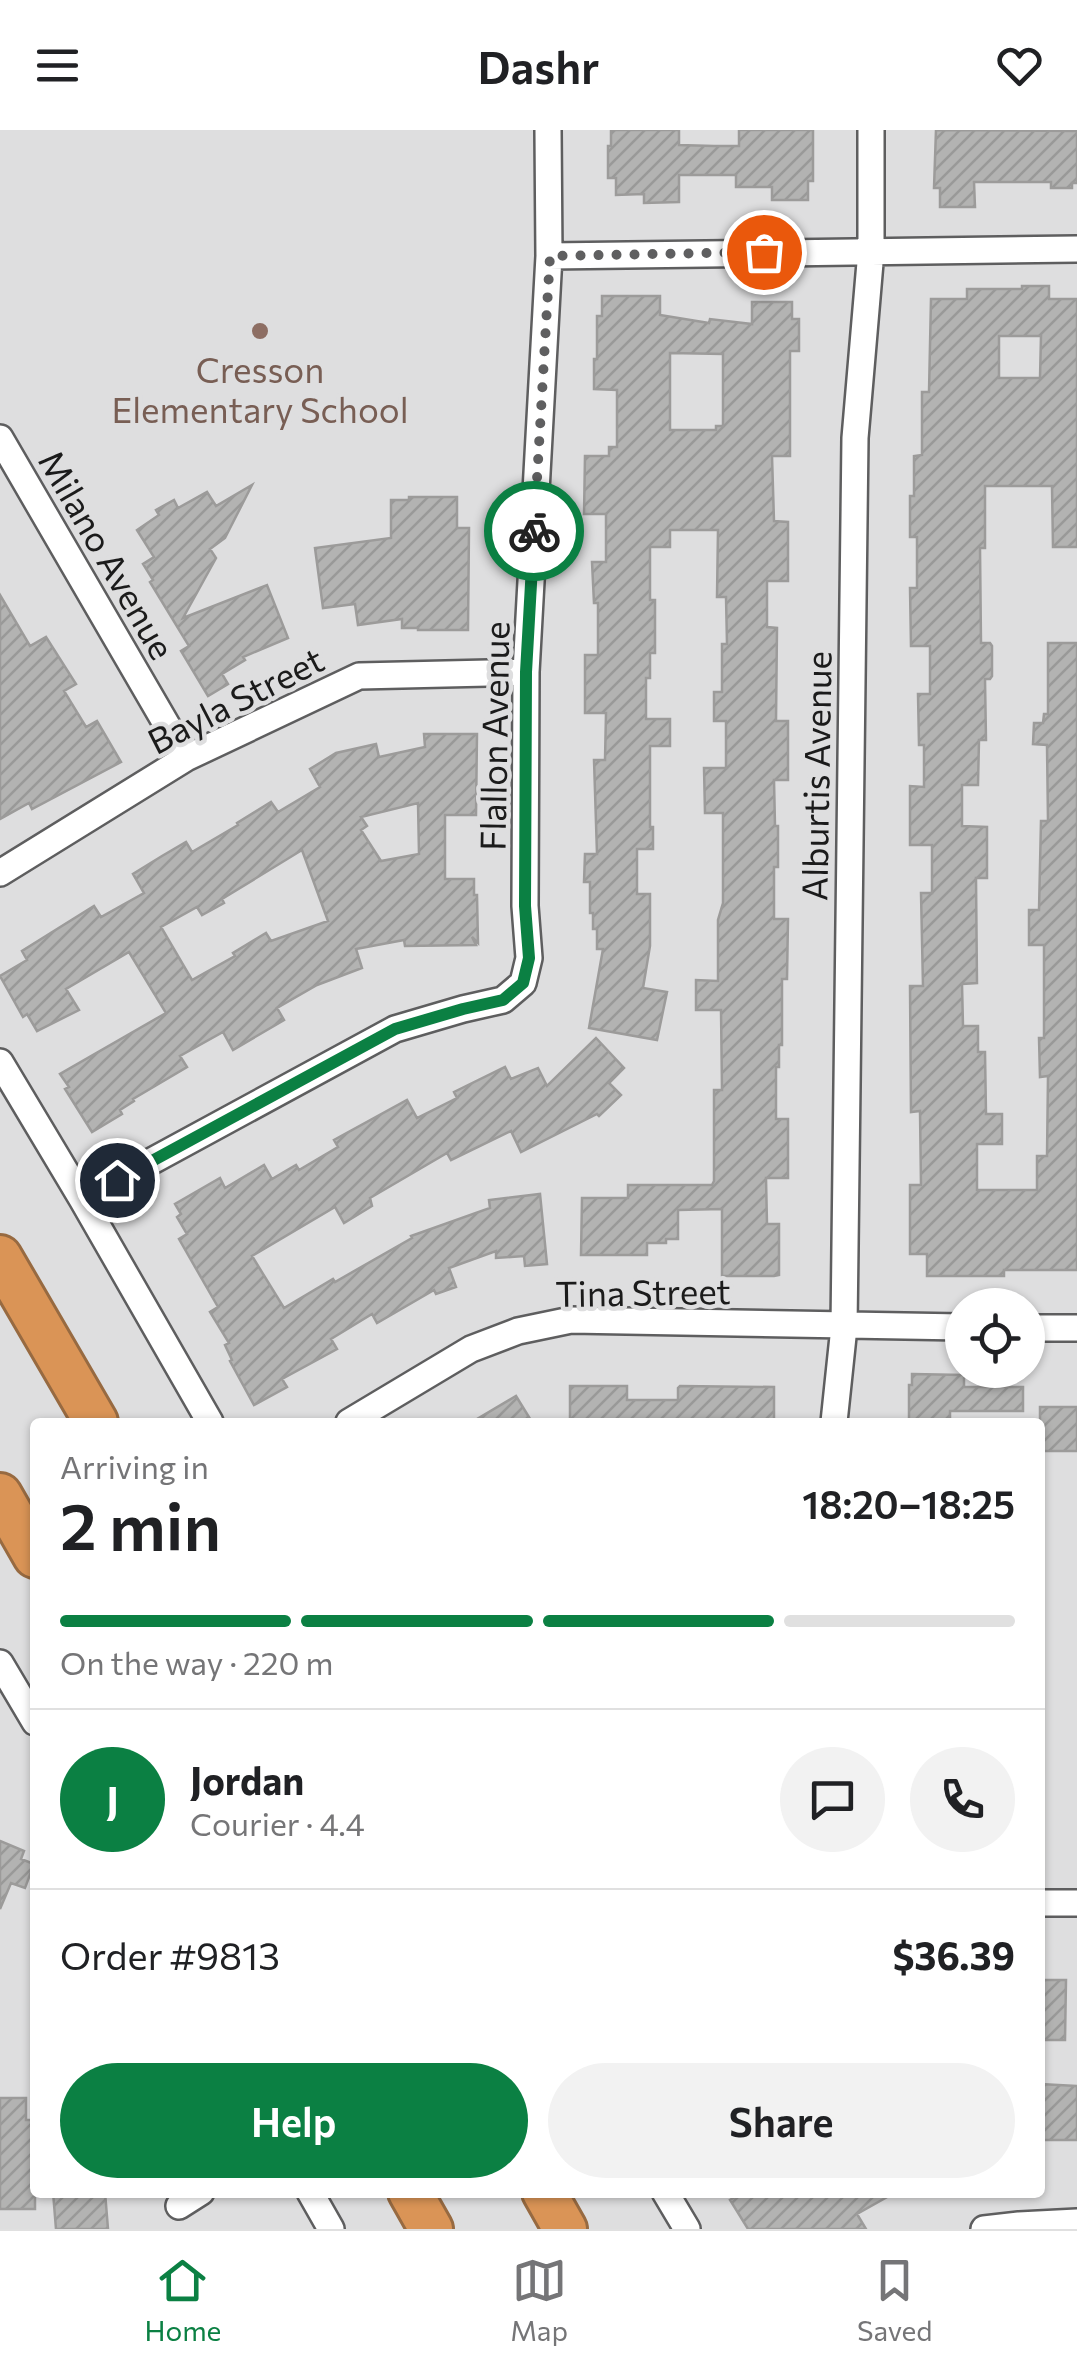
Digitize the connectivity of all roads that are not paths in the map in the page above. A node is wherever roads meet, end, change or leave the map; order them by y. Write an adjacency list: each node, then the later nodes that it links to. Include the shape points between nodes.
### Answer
1 (548, 130): 5 (street, Flallon Avenue)
2 (871, 130): 4 (street, Alburtis Avenue)
3 (1077, 250): 4 (street)
4 (871, 251): 5 (street); 13 (street, Alburtis Avenue, via 854,438)
5 (550, 256): 7 (street, Flallon Avenue)
6 (0, 438): 8 (street, Milano Avenue)
7 (526, 672): 8 (street, Bayla Street, via 359,676); 11 (street, Flallon Avenue, via 529,958 523,983 503,1000 395,1029)
8 (186, 758): 9 (street, Bayla Street)
9 (0, 873)
10 (0, 1062): 11 (street)
11 (82, 1199): 18 (street)
12 (0, 1257): 17 (highway)
13 (844, 1327): 14 (street, Tina Street); 19 (street, Tina Street, via 571,1320 471,1349); 20 (street, Alburtis Avenue)
14 (945, 1328)
15 (1045, 1328): 16 (street)
16 (1077, 1328)
17 (94, 1418)
18 (208, 1418)
19 (356, 1418)
20 (834, 1418)
21 (0, 1495): 22 (highway)
22 (30, 1547)
23 (2, 1672): 24 (street)
24 (30, 1714)
25 (1045, 1903): 26 (street)
26 (1077, 1903)
27 (313, 2198): 32 (street)
28 (414, 2198): 33 (highway)
29 (547, 2198): 34 (highway)
30 (669, 2198): 35 (street)
31 (1077, 2222): 36 (street)
32 (331, 2229)
33 (432, 2229)
34 (565, 2229)
35 (687, 2229)
36 (984, 2229)

